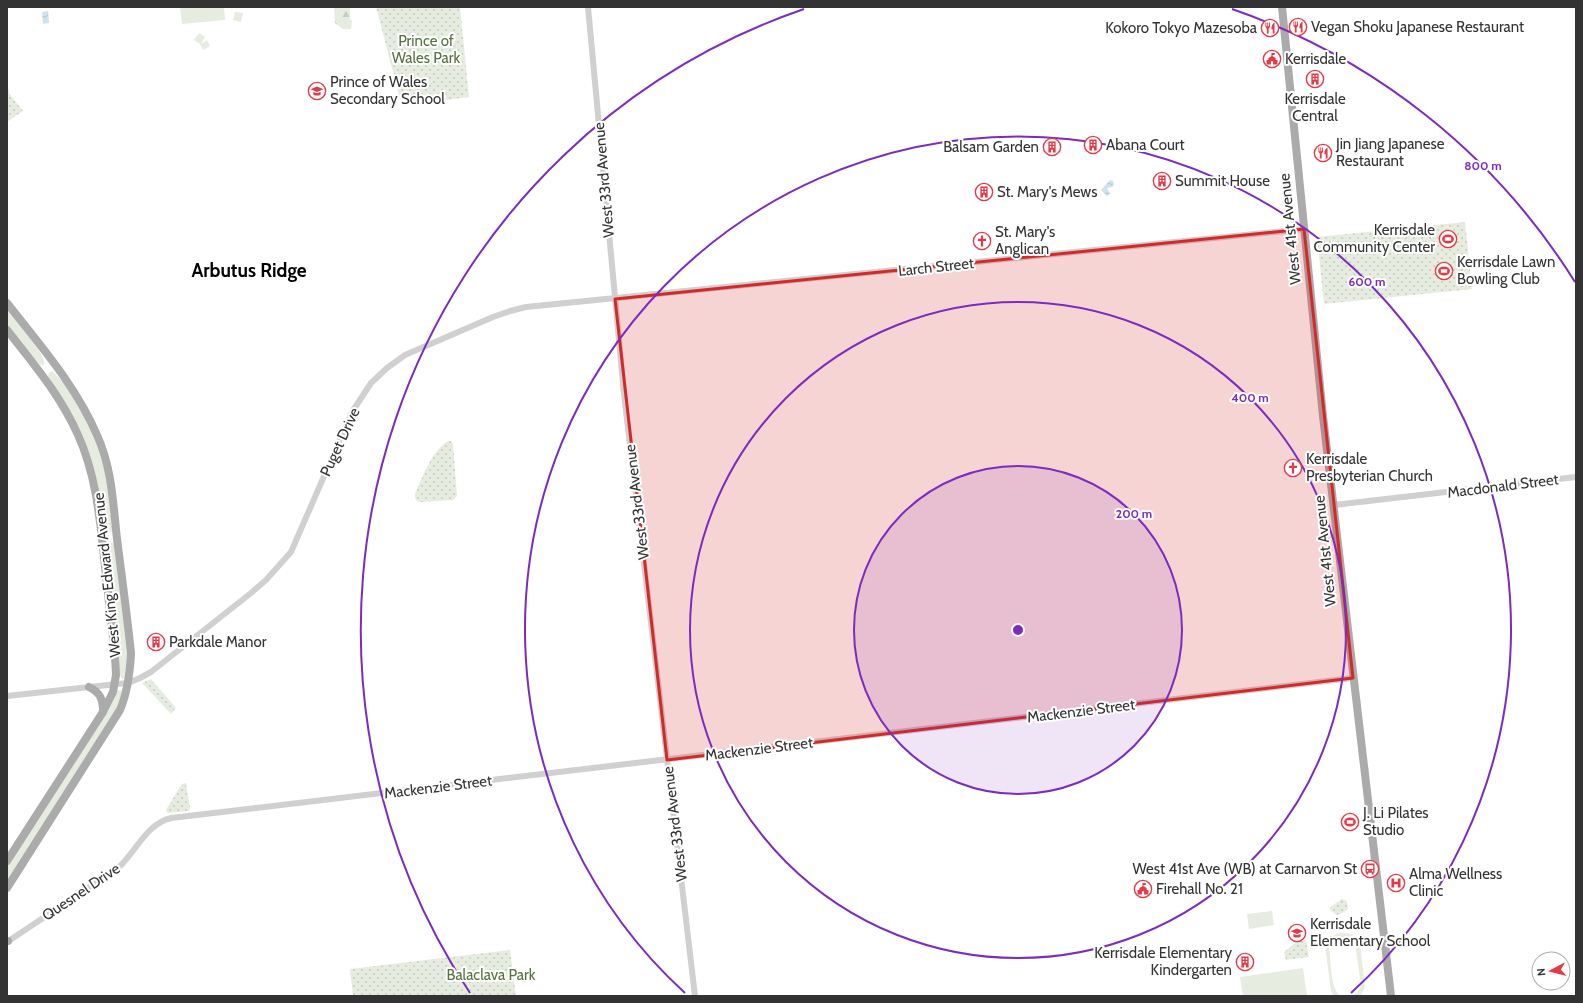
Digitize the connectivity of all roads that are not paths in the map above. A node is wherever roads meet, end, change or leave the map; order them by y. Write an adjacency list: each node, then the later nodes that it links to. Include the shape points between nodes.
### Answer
1 (588, 7): 4 (street, West 33rd Avenue)
2 (1282, 7): 3 (main road, West 41st Avenue)
3 (1304, 229): 4 (street, Larch Street); 8 (main road, West 41st Avenue)
4 (615, 299): 10 (street, Puget Drive, via 526,307 510,311 405,355 387,368 371,383 352,412 291,552 251,593 151,672); 15 (street, West 33rd Avenue)
5 (7, 303): 10 (main road, West King Edward Avenue, via 76,394 93,425 104,455 112,485 130,646)
6 (7, 330): 11 (main road, West King Edward Avenue, via 58,399 72,422 85,452 96,495 116,665)
7 (1576, 477): 8 (street, Macdonald Street)
8 (1334, 505): 9 (main road, West 41st Avenue)
9 (1353, 678): 15 (street, Mackenzie Street); 21 (main road, West 41st Avenue)
10 (128, 682): 11 (street); 18 (main road, West King Edward Avenue, via 124,700 114,721)
11 (115, 684): 12 (street); 14 (main road, West King Edward Avenue, via 110,701)
12 (89, 687): 13 (street); 14 (main road, via 101,696)
13 (7, 696)
14 (103, 712): 17 (main road, West King Edward Avenue)
15 (667, 760): 16 (street, Mackenzie Street); 20 (street, West 33rd Avenue)
16 (166, 819): 19 (street, Quesnel Drive, via 150,829 118,868)
17 (7, 861)
18 (7, 888)
19 (7, 941)
20 (695, 996)
21 (1391, 996)

